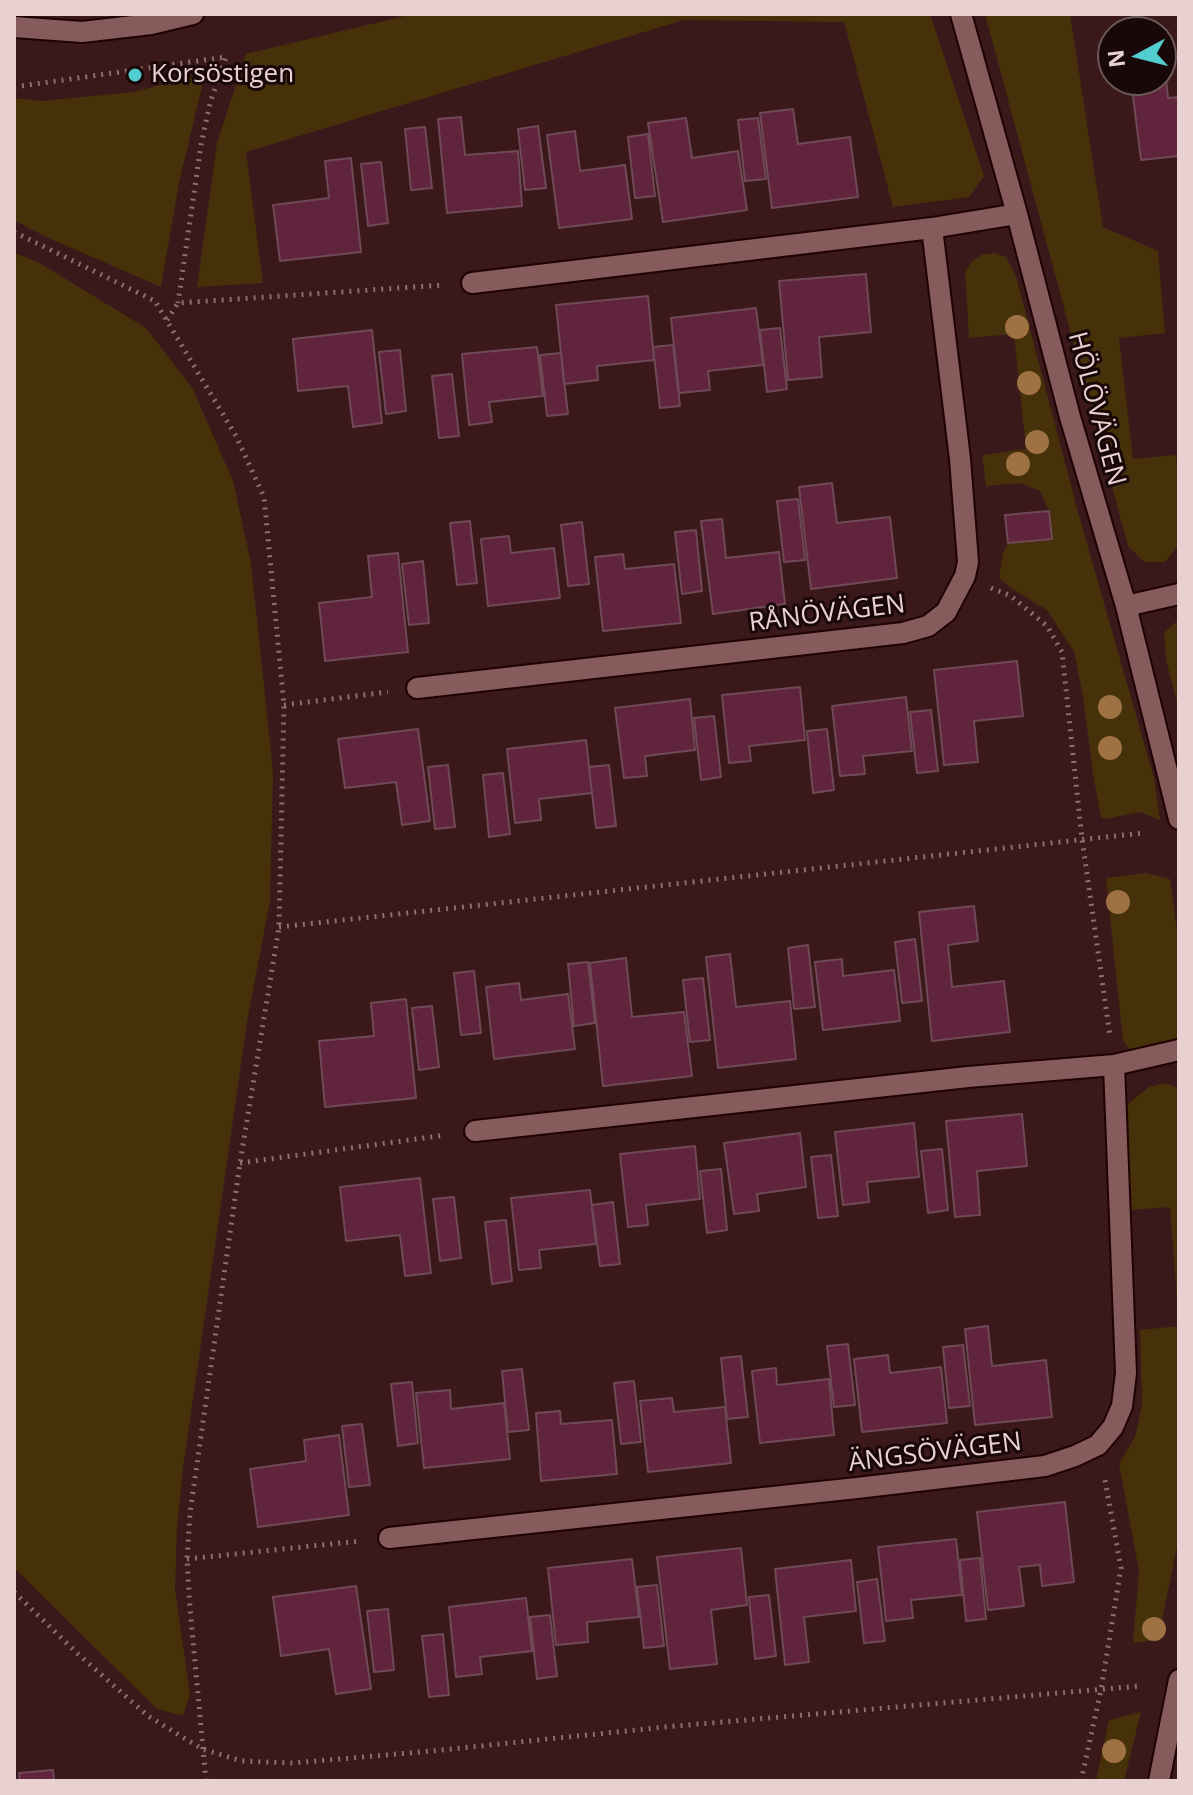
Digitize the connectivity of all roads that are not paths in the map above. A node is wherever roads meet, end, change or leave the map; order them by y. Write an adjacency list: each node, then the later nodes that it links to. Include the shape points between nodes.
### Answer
1 (193, 14): 3 (street, via 82,32)
2 (961, 14): 4 (street, HÖLÖVÄGEN)
3 (14, 27)
4 (1017, 214): 5 (street); 8 (street, HÖLÖVÄGEN)
5 (932, 228): 6 (street); 9 (street, RÅNÖVÄGEN, via 968,562 946,612 928,626 903,633)
6 (472, 283)
7 (1179, 594): 8 (street)
8 (1126, 606): 10 (street, HÖLÖVÄGEN)
9 (417, 688)
10 (1179, 819)
11 (1179, 1050): 12 (street)
12 (1114, 1065): 13 (street); 14 (street, ÄNGSÖVÄGEN, via 1126,1373 1122,1406 1098,1445 1045,1466)
13 (475, 1131)
14 (389, 1538)
15 (1179, 1680): 16 (street)
16 (1159, 1781)

